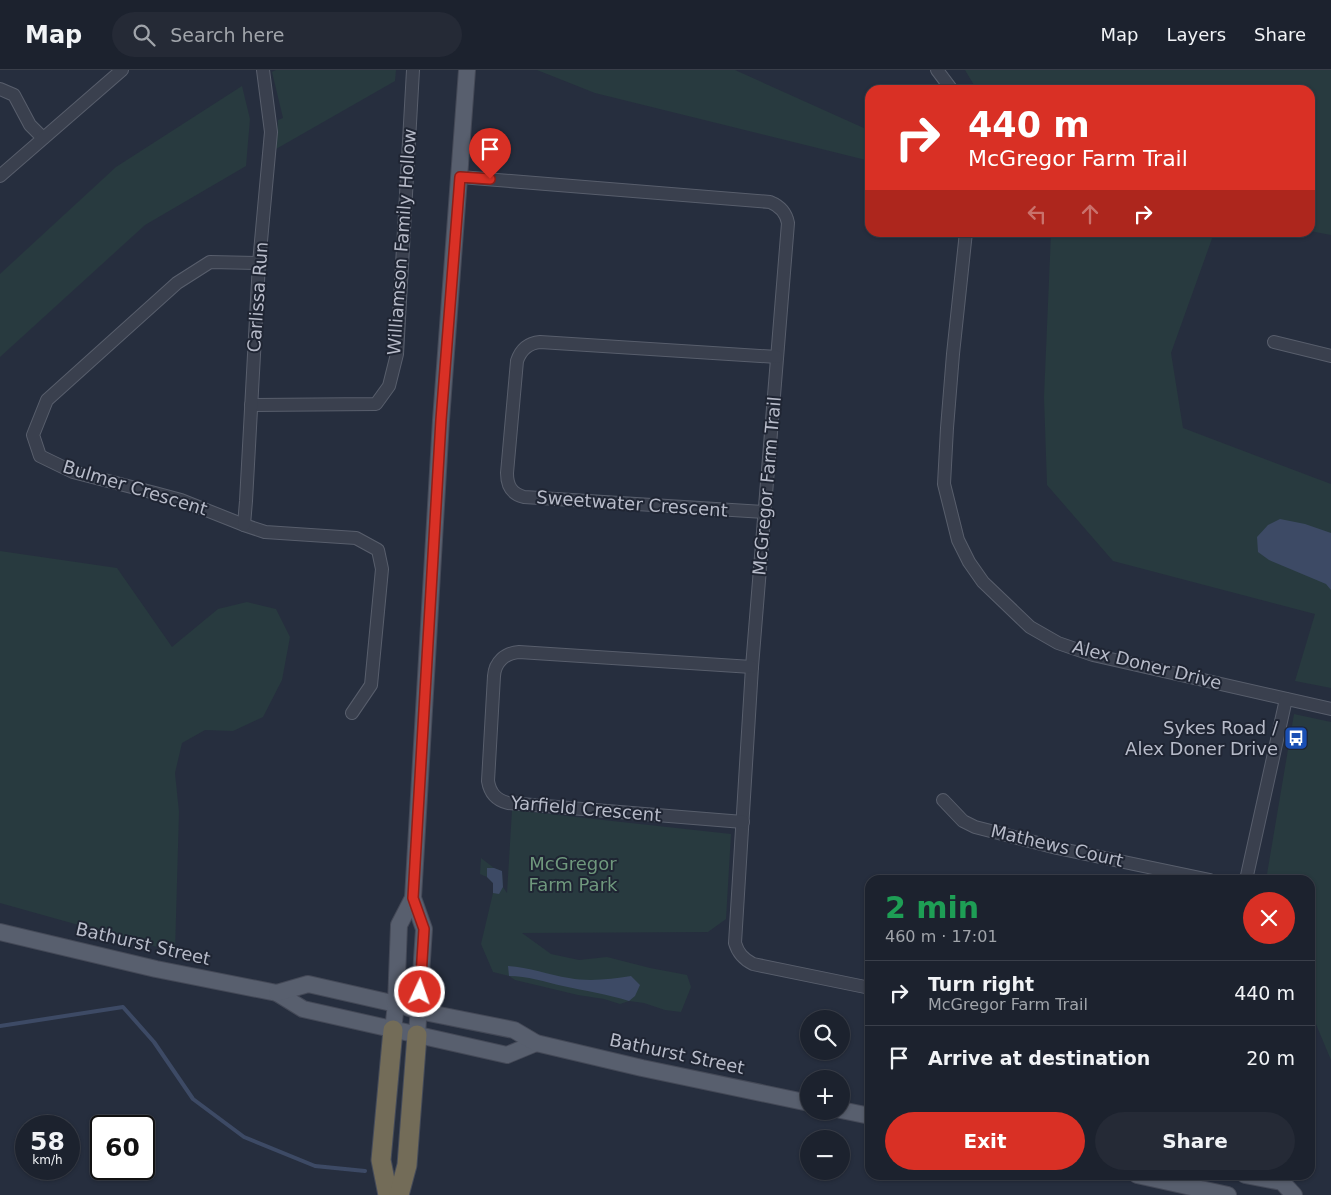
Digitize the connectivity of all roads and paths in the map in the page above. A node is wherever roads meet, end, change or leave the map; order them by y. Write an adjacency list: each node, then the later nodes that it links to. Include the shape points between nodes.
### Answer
1 (122, 70): 8 (street)
2 (263, 70): 12 (street, Carlissa Run, via 271,132)
3 (414, 70): 16 (street, Williamson Family Hollow, via 397,354 389,386 376,404)
4 (467, 70): 10 (main road)
5 (937, 70): 6 (street)
6 (948, 85)
7 (0, 89): 8 (street, via 14,96 30,125)
8 (43, 138): 9 (street)
9 (0, 176)
10 (460, 177): 15 (street, McGregor Farm Trail, via 776,204 788,223); 27 (main road, via 441,420)
11 (965, 237): 20 (street, Alex Doner Drive, via 952,354 944,484 958,540 969,562 983,582 1030,627 1058,643 1093,655)
12 (259, 263): 16 (street, Carlissa Run); 18 (street, Bulmer Crescent, via 210,262 177,282 47,400 33,435 40,456 73,472 173,498)
13 (1274, 342): 14 (street)
14 (1331, 356)
15 (777, 357): 17 (street, McGregor Farm Trail); 17 (street, Sweetwater Crescent, via 540,342 530,345 517,361 507,473 514,493 524,497)
16 (251, 405): 18 (street, Carlissa Run)
17 (765, 512): 19 (street, McGregor Farm Trail)
18 (244, 525): 22 (street, Bulmer Crescent, via 265,532 356,538 378,550 382,569 371,685)
19 (752, 667): 24 (street, McGregor Farm Trail); 24 (street, Yarfield Crescent, via 511,653 495,668 488,779 494,796 508,803)
20 (1286, 699): 21 (street, Alex Doner Drive); 26 (street)
21 (1331, 710)
22 (352, 713)
23 (943, 800): 25 (street, Mathews Court, via 975,827)
24 (743, 822): 29 (street, McGregor Farm Trail, via 735,936 740,954 756,964)
25 (1186, 875)
26 (1247, 875)
27 (413, 898): 31 (main road, via 399,925); 32 (main road, via 424,929)
28 (0, 932): 30 (main road, Bathurst Street, via 156,969)
29 (865, 987)
30 (277, 993): 31 (main road, Bathurst Street, via 308,984); 33 (main road, Bathurst Street, via 302,1010)
31 (396, 1004): 32 (main road, Bathurst Street); 33 (main road)
32 (419, 1011): 34 (main road); 35 (main road, Bathurst Street, via 514,1030)
33 (392, 1030): 34 (main road, Bathurst Street); 42 (highway, via 382,1160)
34 (417, 1035): 35 (main road, Bathurst Street, via 507,1056); 43 (highway, via 407,1165)
35 (536, 1044): 36 (main road, Bathurst Street)
36 (800, 1101)
37 (850, 1112): 38 (main road)
38 (865, 1115)
39 (1179, 1180): 41 (main road)
40 (1271, 1180): 45 (main road, via 1282,1182)
41 (1196, 1182): 44 (main road)
42 (388, 1195)
43 (399, 1195)
44 (1228, 1195)
45 (1294, 1195)

